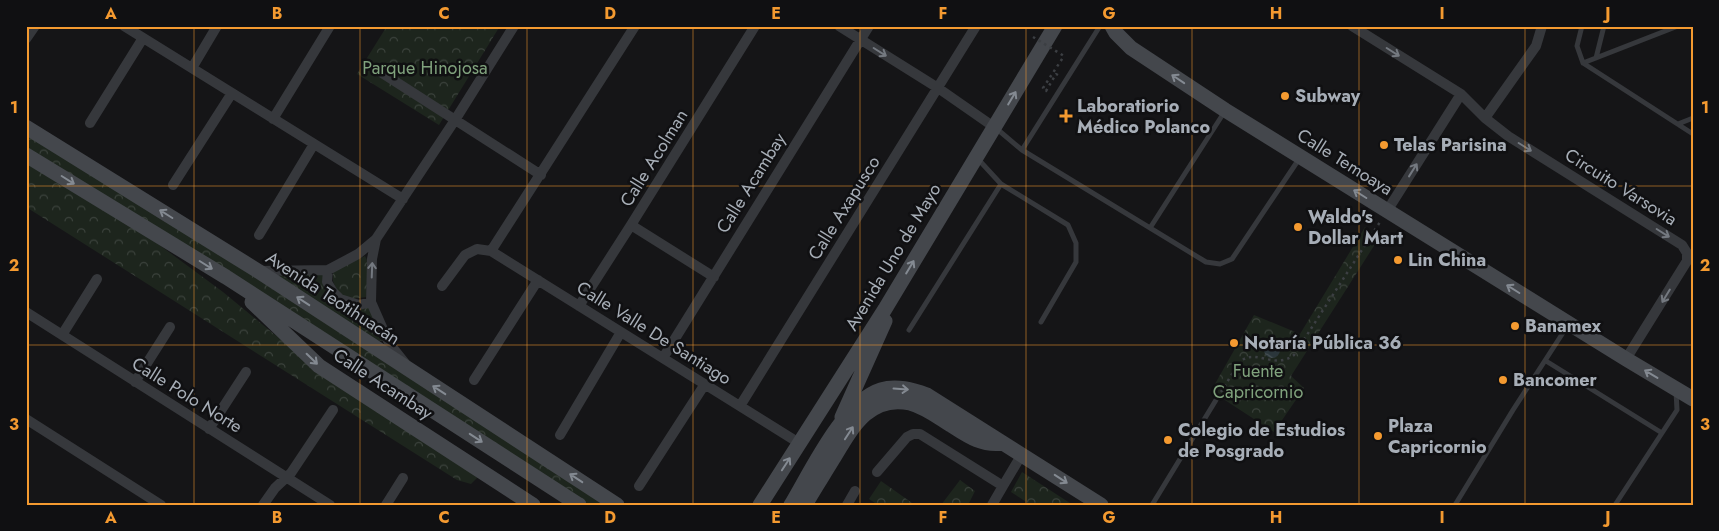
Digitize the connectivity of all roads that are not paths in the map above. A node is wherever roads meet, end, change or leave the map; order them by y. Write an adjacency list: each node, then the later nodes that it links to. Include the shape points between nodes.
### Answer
1 (35, 26): 20 (street)
2 (124, 26): 19 (street)
3 (216, 26): 24 (street)
4 (330, 26): 30 (street)
5 (514, 26): 33 (street)
6 (635, 26): 44 (street)
7 (755, 26): 49 (street, Calle Acolman)
8 (839, 26): 21 (street)
9 (869, 26): 21 (street, Calle Acambay)
10 (976, 26): 26 (street, Calle Axapusco)
11 (1055, 26): 37 (main road, Avenida Uno de Mayo, one-way to 11)
12 (1100, 26): 40 (lane)
13 (1112, 26): 29 (main road, Calle Temoaya, one-way to 13, via 1131,48)
14 (1352, 26): 28 (street, Circuito Varsovia, one-way to 28)
15 (1542, 26): 31 (street, via 1536,46)
16 (1582, 26): 23 (lane, via 1577,46)
17 (1604, 26): 22 (lane)
18 (1678, 26): 22 (lane)
19 (143, 38): 24 (street); 34 (street)
20 (26, 40)
21 (861, 40): 26 (street, one-way to 26); 58 (street, Calle Acambay)
22 (1596, 58): 23 (lane)
23 (1584, 63): 35 (lane)
24 (192, 68): 27 (street)
25 (378, 71): 33 (street)
26 (938, 88): 37 (street); 83 (street, Calle Axapusco)
27 (232, 93): 30 (street); 46 (street)
28 (1460, 94): 31 (street, Circuito Varsovia); 48 (street, one-way to 28)
29 (1225, 110): 43 (main road, Calle Temoaya); 50 (lane)
30 (273, 118): 39 (street)
31 (1485, 118): 54 (street, Circuito Varsovia, one-way to 54, via 1508,136 1682,245)
32 (1693, 118): 35 (lane)
33 (455, 120): 44 (street); 47 (street)
34 (90, 123)
35 (1678, 124): 38 (lane)
36 (26, 127): 56 (main road, Avenida Teotihuacán, one-way to 36)
37 (994, 127): 40 (lane); 42 (main road, Avenida Uno de Mayo)
38 (1693, 134)
39 (314, 144): 47 (street); 51 (street)
40 (1022, 150): 50 (lane)
41 (26, 155): 57 (main road, one-way to 57)
42 (976, 157): 45 (lane); 62 (main road, Avenida Uno de Mayo, one-way to 42)
43 (1300, 157): 48 (main road, Calle Temoaya, one-way to 43); 50 (lane, via 1232,259 1220,264 1206,262)
44 (541, 175): 53 (street)
45 (1001, 184): 66 (lane, via 1068,224 1076,243 1076,262); 69 (lane)
46 (173, 185)
47 (403, 198): 52 (street)
48 (1387, 211): 67 (main road, Calle Temoaya, one-way to 48)
49 (631, 225): 58 (street); 64 (street, Calle Acolman)
50 (1150, 228)
51 (259, 235)
52 (376, 239): 55 (street, via 358,254); 63 (street, one-way to 52)
53 (491, 251): 60 (street, Calle Valle De Santiago); 61 (street, via 477,249 465,255)
54 (1690, 262): 73 (street, Circuito Varsovia, one-way to 73)
55 (328, 270): 56 (street); 63 (street, via 327,282 340,299 359,305)
56 (258, 271): 76 (main road, Avenida Teotihuacán, one-way to 56)
57 (226, 277): 104 (main road, Calle Acambay, one-way to 104, via 320,366); 105 (main road, one-way to 105)
58 (714, 278): 72 (street, Calle Acambay)
59 (97, 279): 71 (street)
60 (538, 280): 64 (street, Calle Valle De Santiago); 77 (street)
61 (442, 286)
62 (895, 291): 87 (main road, via 881,332); 91 (main road, Avenida Uno de Mayo)
63 (371, 302): 76 (street, via 389,343)
64 (579, 306): 70 (street, Calle Valle De Santiago)
65 (26, 312): 71 (street, Calle Polo Norte)
66 (1041, 322)
67 (1569, 324): 73 (main road, Calle Temoaya); 74 (lane)
68 (170, 327): 78 (street)
69 (909, 330)
70 (621, 332): 72 (street, Calle Valle De Santiago); 89 (street)
71 (62, 336): 78 (street, Calle Polo Norte)
72 (663, 358): 79 (street, Calle Valle De Santiago)
73 (1626, 359): 80 (main road, Calle Temoaya, one-way to 73)
74 (1546, 360): 88 (lane); 113 (lane)
75 (246, 372): 86 (street)
76 (415, 375): 100 (main road, Avenida Teotihuacán, one-way to 76)
77 (474, 380)
78 (135, 382): 86 (street, Calle Polo Norte)
79 (705, 384): 83 (street, Calle Valle De Santiago); 96 (street)
80 (1676, 389): 81 (main road, Calle Temoaya); 88 (lane, via 1677,410)
81 (1693, 399)
82 (1216, 400): 112 (lane)
83 (740, 406): 91 (street, Calle Valle De Santiago)
84 (333, 410): 94 (street)
85 (26, 419): 99 (street)
86 (209, 429): 94 (street, Calle Polo Norte)
87 (837, 429): 90 (main road, one-way to 90, via 856,406 872,394 881,390 906,389 927,395); 107 (main road)
88 (1662, 434): 114 (lane)
89 (560, 436)
90 (1004, 443): 92 (main road); 108 (main road, one-way to 90, via 852,427 881,405 911,403 979,441 991,445)
91 (799, 444): 106 (main road, Avenida Uno de Mayo, one-way to 91)
92 (1022, 454): 97 (street); 111 (main road, one-way to 111)
93 (877, 472): 97 (street, via 907,437 920,434)
94 (286, 477): 101 (street); 102 (street, Calle Polo Norte)
95 (404, 478): 103 (street)
96 (639, 486)
97 (1003, 486): 110 (street)
98 (855, 491): 109 (street)
99 (160, 504)
100 (615, 504)
101 (263, 505)
102 (330, 505)
103 (386, 505)
104 (533, 505)
105 (579, 505)
106 (760, 505)
107 (792, 505)
108 (805, 505)
109 (846, 505)
110 (992, 505)
111 (1100, 505)
112 (1152, 505)
113 (1456, 505)
114 (1616, 505)

